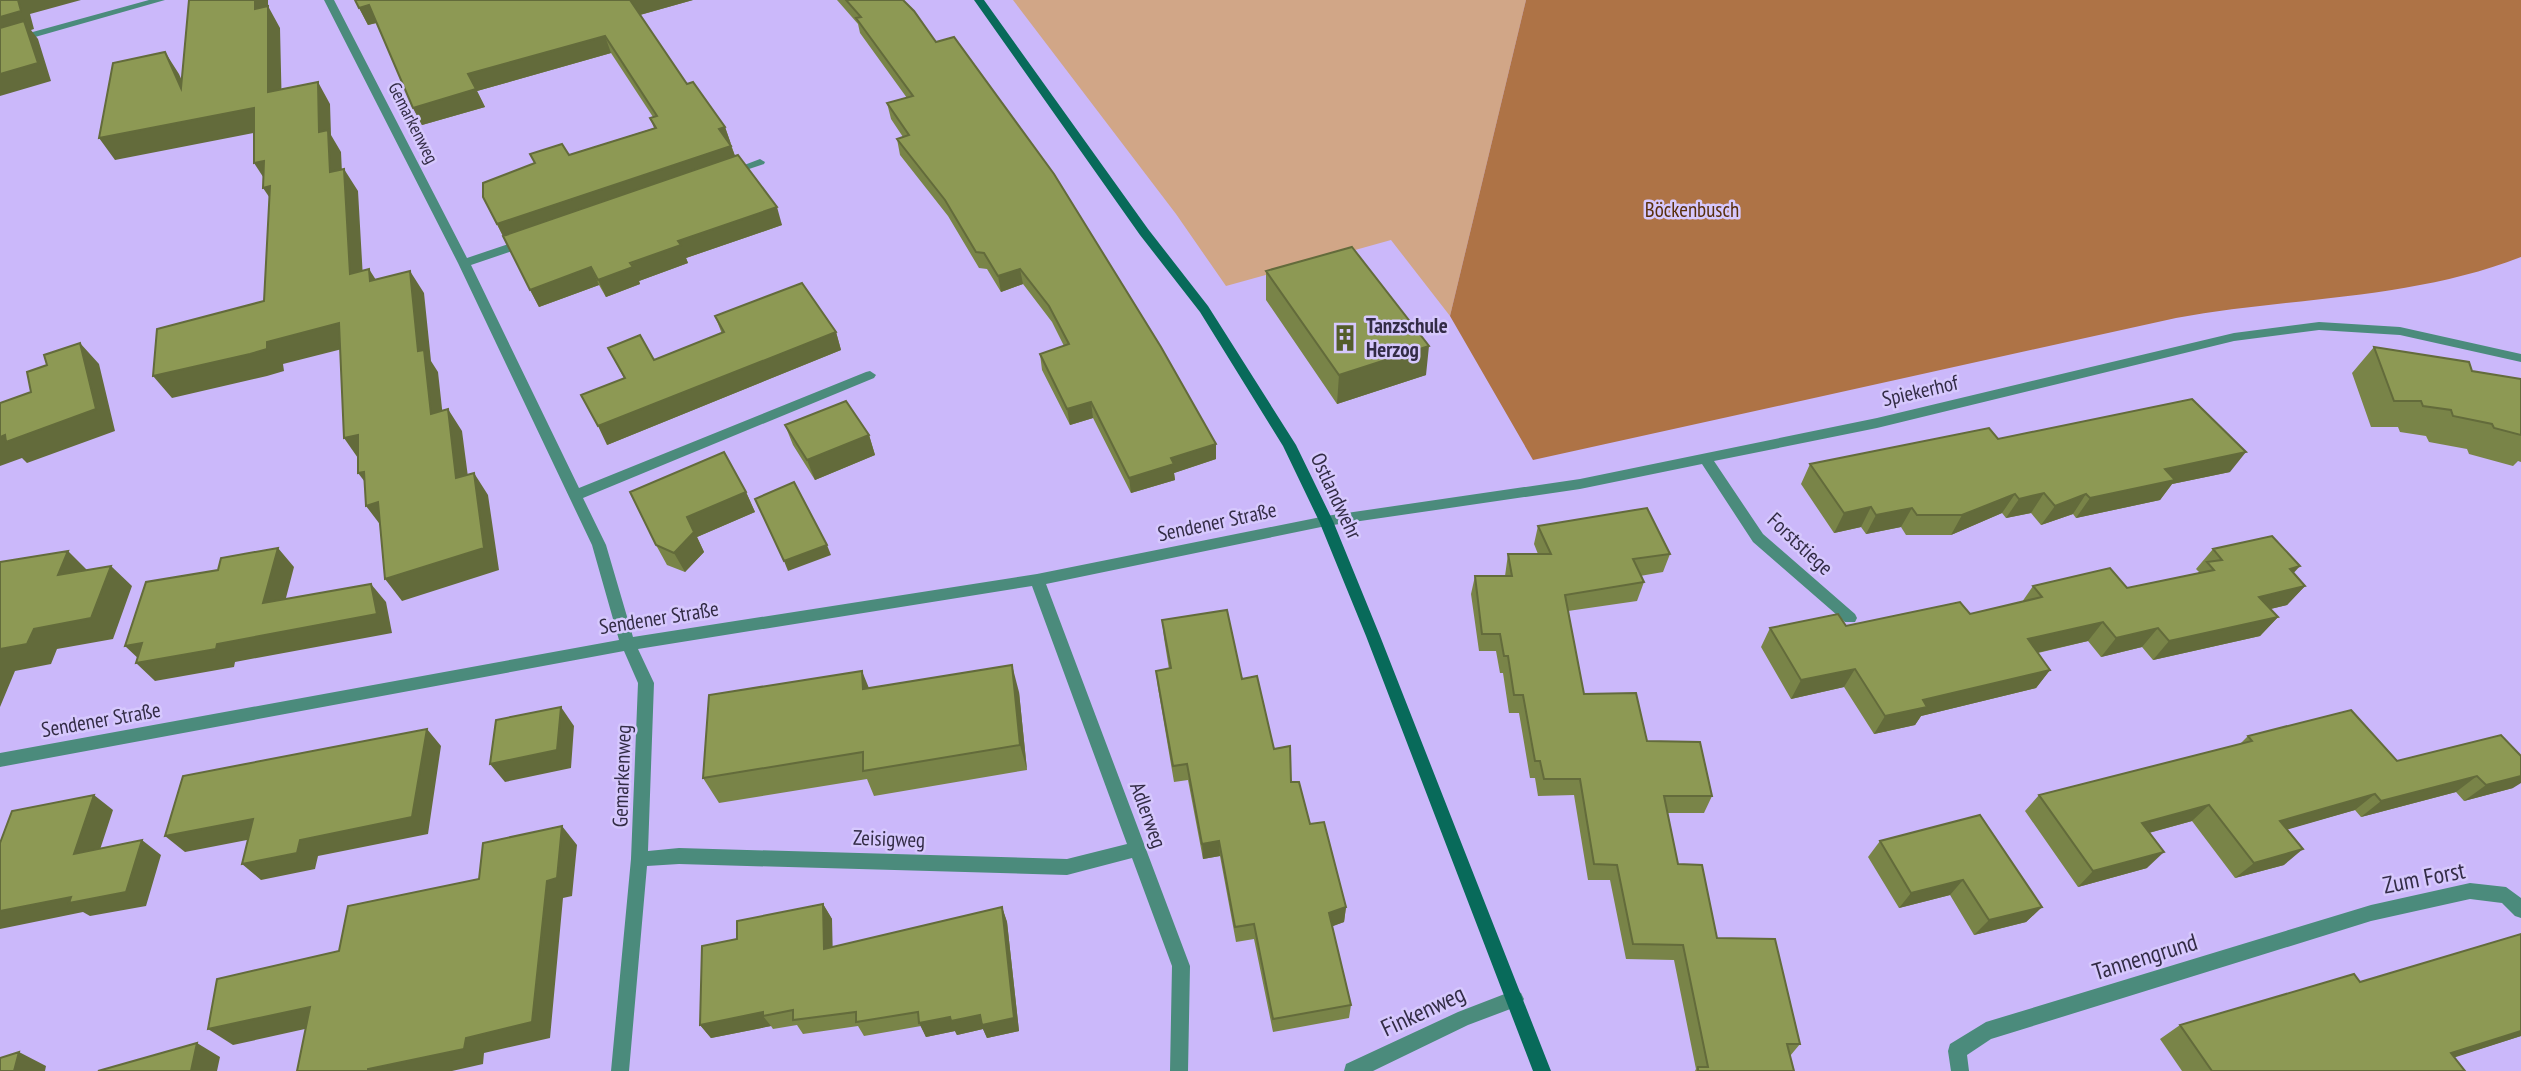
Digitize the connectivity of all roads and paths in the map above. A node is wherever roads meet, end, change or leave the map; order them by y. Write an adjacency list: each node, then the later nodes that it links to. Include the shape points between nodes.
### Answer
1 (160, 0): 4 (street)
2 (329, 0): 8 (street, Gemarkenweg)
3 (979, 0): 13 (street, Ostlandwehr, via 1203,309 1289,445)
4 (0, 44)
5 (760, 162): 6 (street)
6 (721, 175)
7 (541, 237): 8 (street)
8 (464, 263): 12 (street, Gemarkenweg)
9 (2521, 358): 11 (street, Spiekerhof, via 2400,331 2319,326 2234,337 1877,423)
10 (870, 375): 12 (street)
11 (1704, 458): 13 (street, Spiekerhof, via 1527,493); 15 (street, Forststiege, via 1758,538)
12 (575, 496): 16 (street, Gemarkenweg, via 599,545)
13 (1326, 521): 14 (street, Sendener Straße); 22 (street, Ostlandwehr)
14 (1037, 580): 16 (street, Sendener Straße); 18 (street, Adlerweg)
15 (1850, 618)
16 (628, 644): 17 (street, Sendener Straße); 19 (street, Gemarkenweg, via 646,683)
17 (0, 760)
18 (1136, 849): 19 (street, Zeisigweg, via 1067,867 679,856); 24 (street, Adlerweg, via 1181,966)
19 (639, 859): 23 (street, Gemarkenweg)
20 (2521, 910): 21 (street, Zum Forst, via 2507,895 2470,891)
21 (2371, 913): 27 (street, Tannengrund, via 1986,1031 1957,1051)
22 (1515, 999): 25 (street, Finkenweg); 26 (street, Ostlandwehr)
23 (620, 1071)
24 (1179, 1071)
25 (1353, 1071)
26 (1542, 1071)
27 (1960, 1071)

